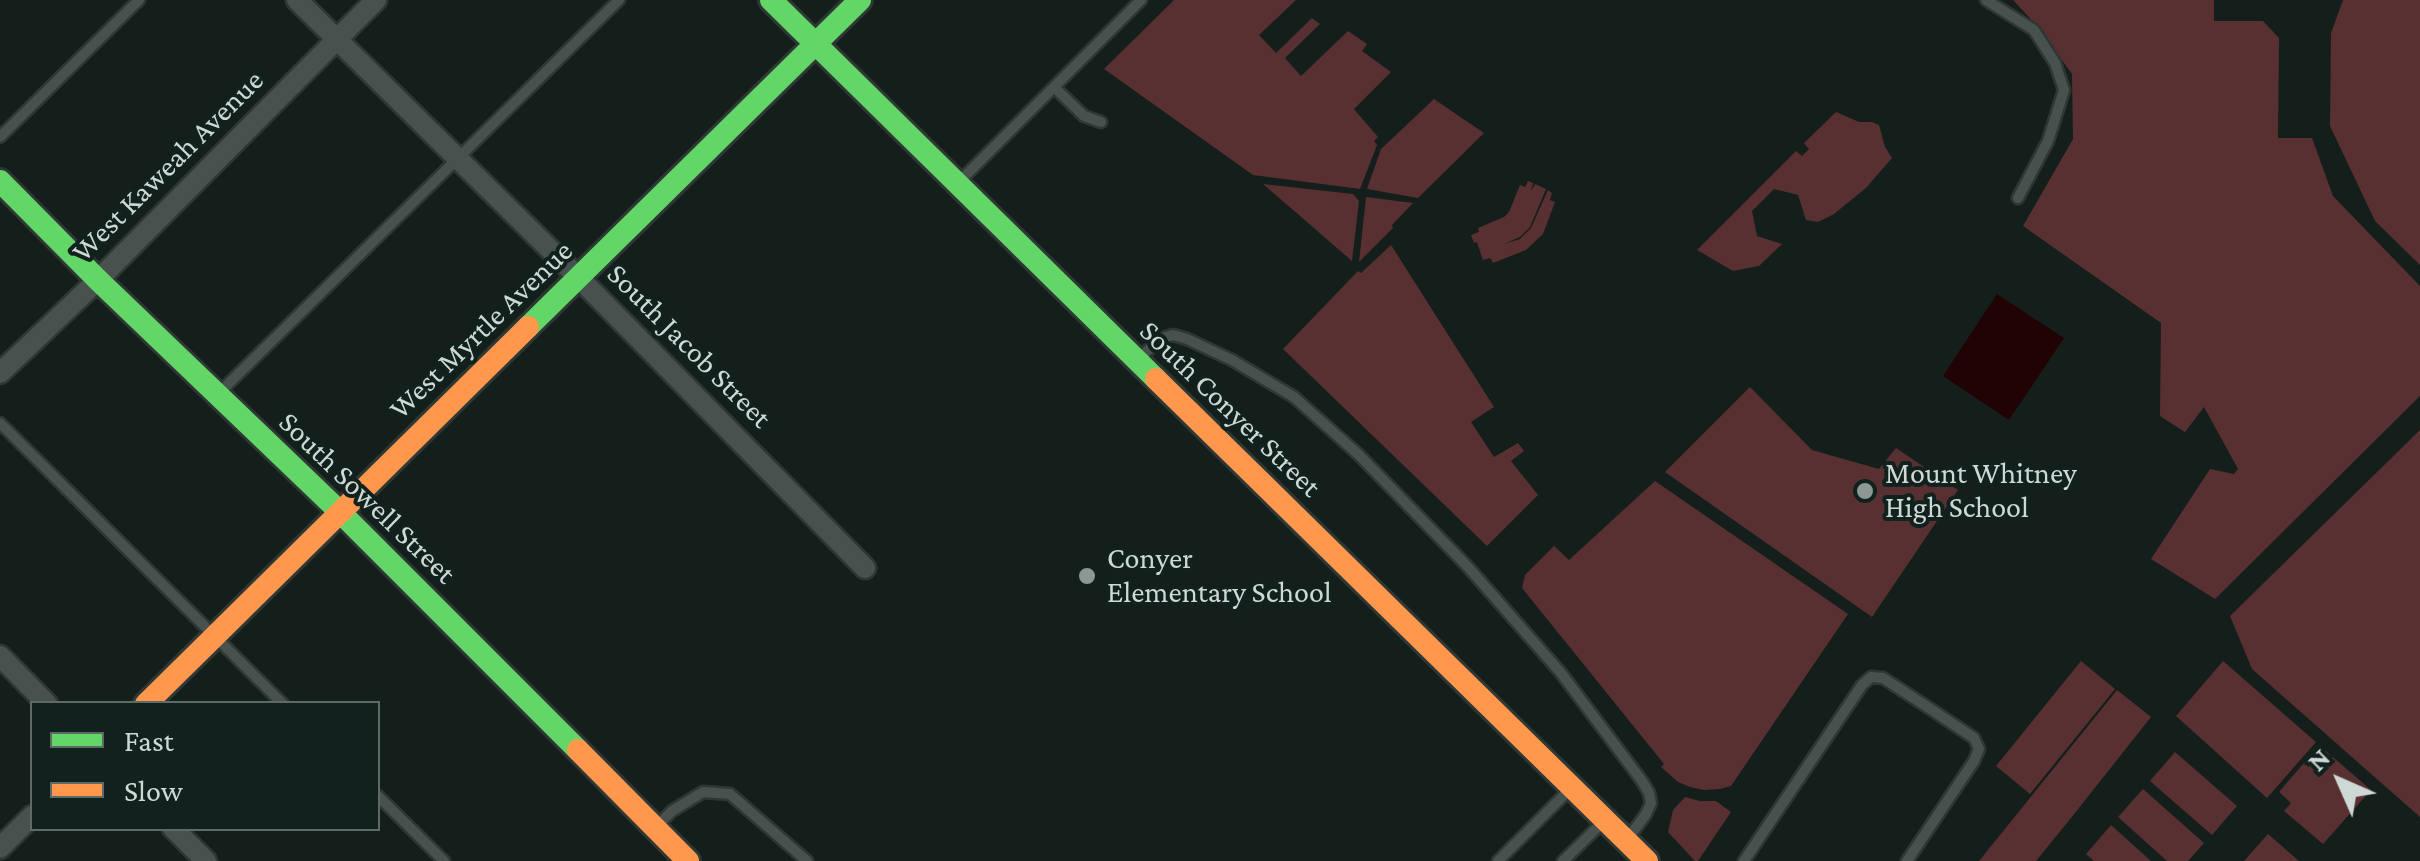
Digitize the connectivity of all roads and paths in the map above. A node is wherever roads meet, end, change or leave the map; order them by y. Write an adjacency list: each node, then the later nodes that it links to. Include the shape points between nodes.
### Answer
1 (139, 0): 13 (lane)
2 (297, 0): 9 (street, South Jacob Street)
3 (376, 0): 9 (street, West Kaweah Avenue)
4 (619, 0): 14 (lane)
5 (771, 0): 10 (street, South Conyer Street)
6 (860, 0): 10 (street, West Myrtle Avenue)
7 (1141, 0): 11 (lane)
8 (1986, 0): 17 (lane, via 2034,30 2064,90 2048,141)
9 (337, 38): 14 (street, South Jacob Street); 19 (street, West Kaweah Avenue)
10 (816, 44): 16 (street, South Conyer Street); 18 (street, West Myrtle Avenue)
11 (1054, 87): 12 (lane, via 1084,116); 16 (lane)
12 (1101, 122)
13 (0, 137)
14 (458, 159): 18 (street, South Jacob Street); 22 (lane)
15 (0, 181): 19 (street, South Sowell Street)
16 (957, 185): 20 (street, South Conyer Street)
17 (2018, 198)
18 (578, 277): 24 (street, West Myrtle Avenue); 25 (street, South Jacob Street)
19 (98, 280): 21 (street, West Kaweah Avenue); 22 (street, South Sowell Street)
20 (1137, 359): 31 (street, South Conyer Street); 37 (lane, via 1162,338 1187,339 1294,396 1359,455 1561,673 1642,781 1650,803)
21 (0, 373)
22 (218, 395): 24 (street, South Sowell Street)
23 (0, 423): 26 (lane)
24 (339, 512): 26 (street, West Myrtle Avenue); 35 (street, South Sowell Street)
25 (864, 568)
26 (214, 636): 29 (street, West Myrtle Avenue); 30 (lane)
27 (0, 656): 28 (street)
28 (45, 701)
29 (149, 701)
30 (281, 701)
31 (1572, 787): 34 (street, South Conyer Street); 43 (lane)
32 (380, 798): 40 (lane)
33 (30, 818): 38 (street)
34 (1606, 820): 37 (street, South Conyer Street); 44 (lane)
35 (655, 827): 41 (street, South Sowell Street); 42 (lane, via 703,792 730,794)
36 (176, 831): 39 (street)
37 (1627, 840): 45 (street, South Conyer Street)
38 (0, 848)
39 (206, 861)
40 (444, 861)
41 (688, 861)
42 (808, 861)
43 (1498, 861)
44 (1563, 861)
45 (1647, 861)
46 (1744, 861): 47 (lane, via 1871,677 1883,678 1974,738 1979,749)
47 (1907, 861)

